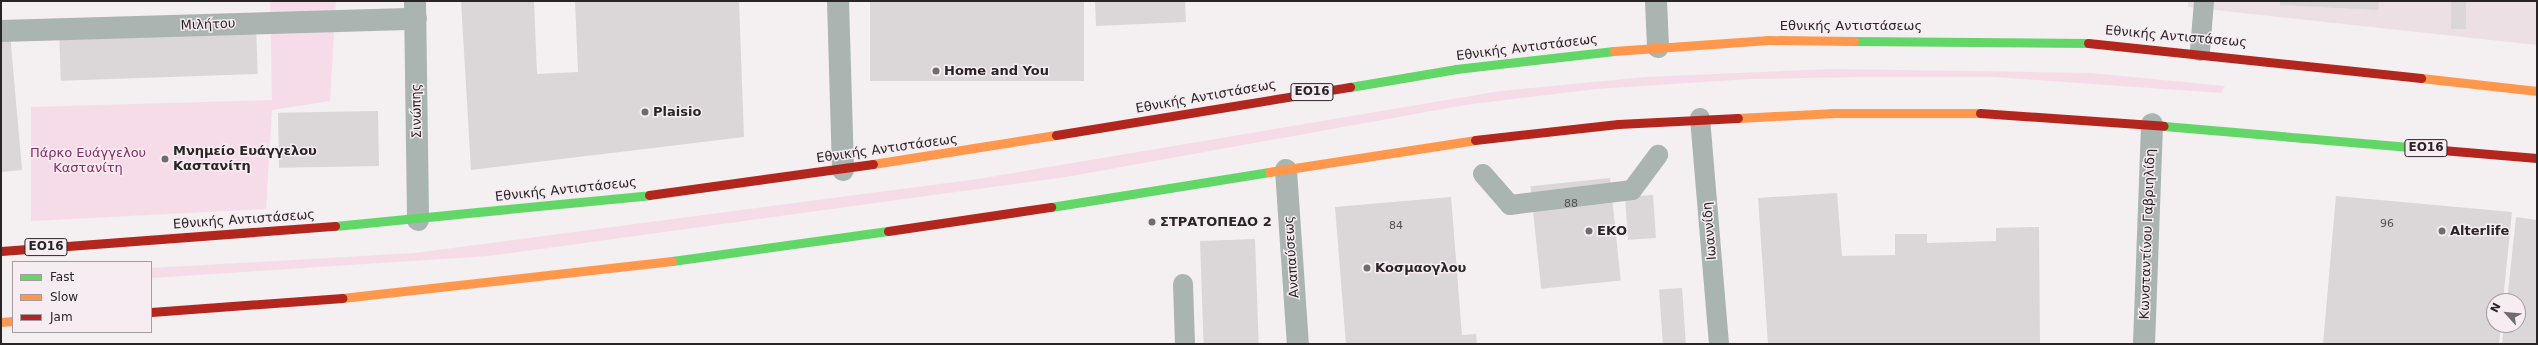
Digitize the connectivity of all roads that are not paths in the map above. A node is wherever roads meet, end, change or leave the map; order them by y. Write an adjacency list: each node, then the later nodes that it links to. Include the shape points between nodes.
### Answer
1 (838, 1): 13 (street)
2 (1656, 1): 6 (street)
3 (2204, 1): 7 (lane)
4 (415, 10): 5 (street, Μιλήτου); 16 (street, Σινώπης)
5 (1, 31)
6 (1658, 47): 7 (main road, Εθνικής Αντιστάσεως / ΕΟ16, via 1769,40 1966,39 2109,43); 13 (main road, Εθνικής Αντιστάσεως / ΕΟ16, via 1570,55 1382,79)
7 (2200, 51): 8 (main road, Εθνικής Αντιστάσεως / ΕΟ16)
8 (2537, 91)
9 (1700, 118): 10 (main road, ΕΟ16, via 1835,113 2001,113); 14 (main road, ΕΟ16, via 1618,124 1455,142); 24 (lane, Ιωαννίδη)
10 (2152, 124): 12 (main road, ΕΟ16); 25 (street, Κωνσταντίνου Γαβριηλίδη)
11 (1658, 155): 15 (lane, via 1632,190 1510,205)
12 (2537, 158)
13 (843, 170): 16 (main road, Εθνικής Αντιστάσεως / ΕΟ16)
14 (1286, 170): 19 (main road, ΕΟ16, via 1096,201 583,272 386,295); 23 (street, Αναπαύσεως)
15 (1483, 174)
16 (418, 220): 17 (main road, Εθνικής Αντιστάσεως / ΕΟ16)
17 (1, 251)
18 (1183, 284): 22 (lane)
19 (152, 312)
20 (12, 321): 21 (main road)
21 (1, 322)
22 (1185, 344)
23 (1298, 344)
24 (1719, 344)
25 (2144, 344)

